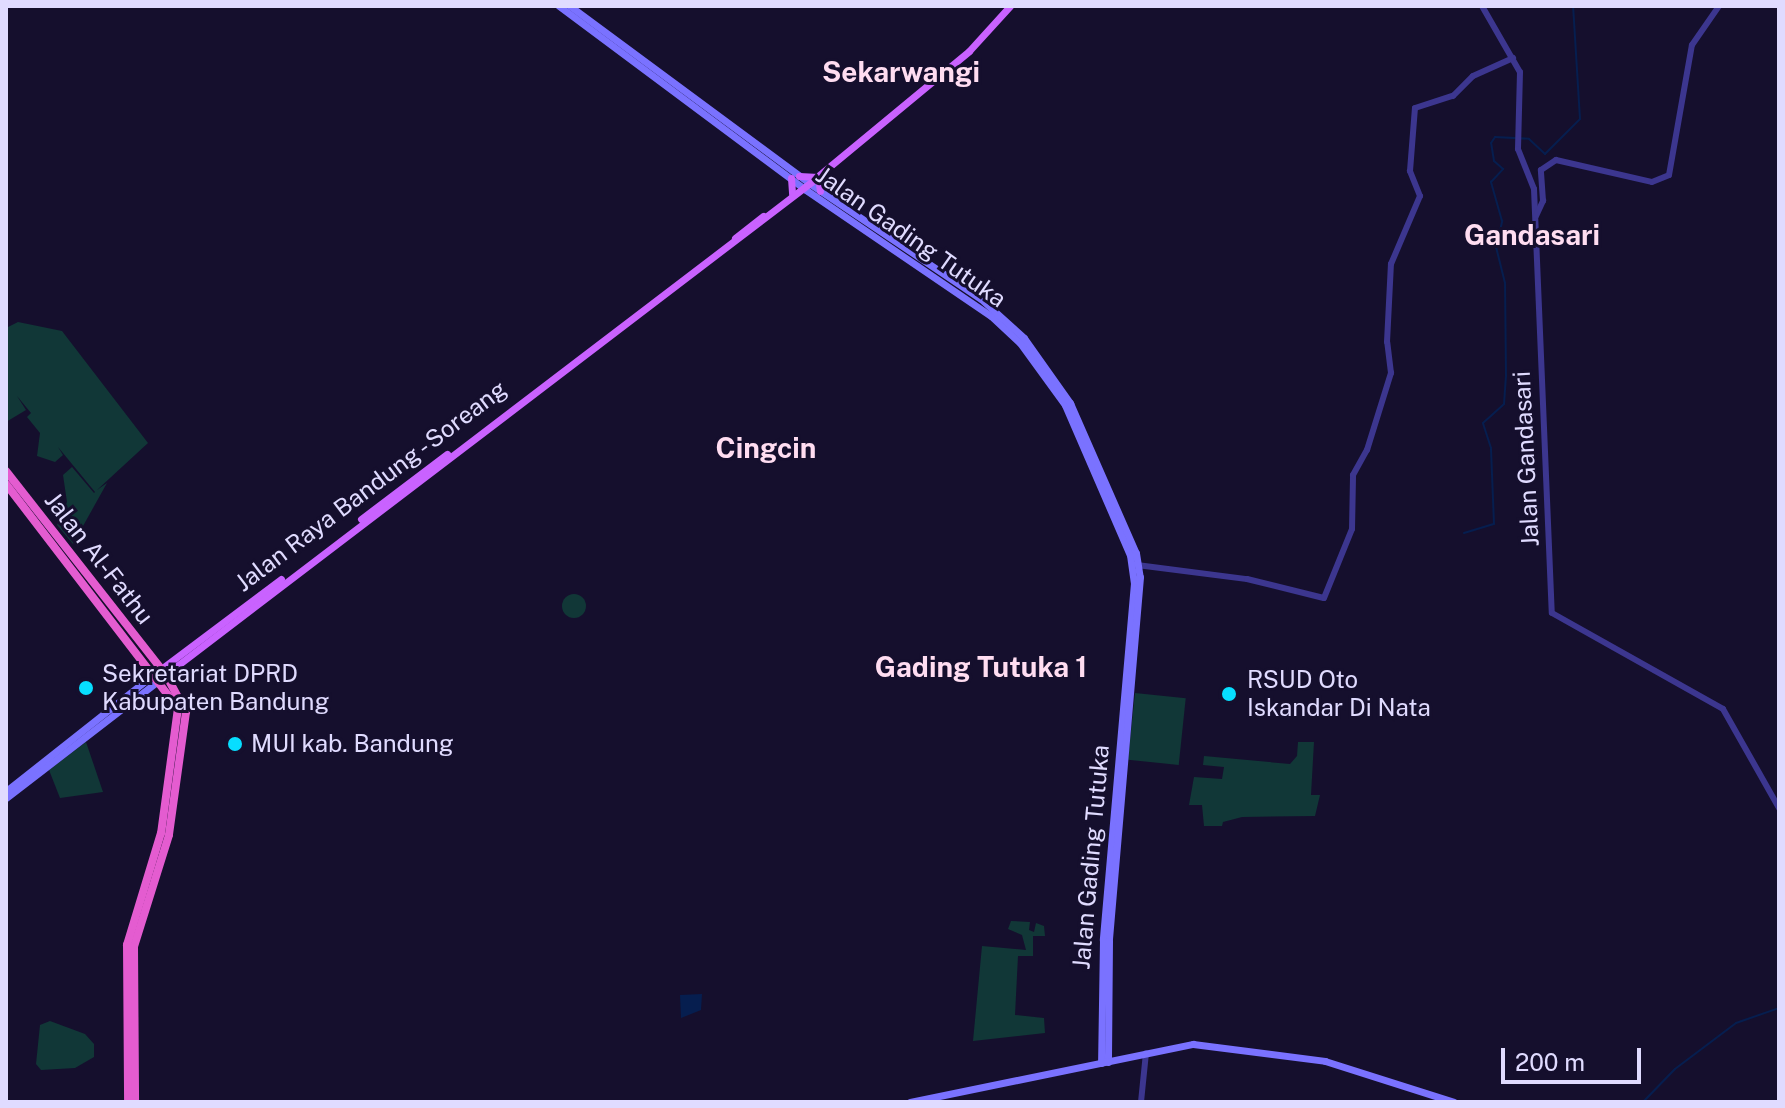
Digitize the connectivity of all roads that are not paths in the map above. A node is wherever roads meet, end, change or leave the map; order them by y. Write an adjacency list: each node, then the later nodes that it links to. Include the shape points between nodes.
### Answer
1 (560, 6): 7 (main road, Jalan Gading Tutuka)
2 (570, 6): 7 (main road, Jalan Gading Tutuka)
3 (1010, 6): 8 (main road, Jalan Raya Bandung - Soreang, via 969,51)
4 (1482, 6): 6 (street, Jalan Gandasari)
5 (1719, 6): 11 (street, via 1692,45 1669,175 1652,182 1556,160 1540,173 1543,201)
6 (1513, 58): 11 (street, Jalan Gandasari, via 1521,79 1518,143 1534,187); 14 (street, via 1473,76 1453,96 1415,108 1410,171 1420,196 1391,264 1391,373 1367,450 1353,475 1352,529 1324,598 1247,579)
7 (795, 177): 8 (main road, Jalan Gading Tutuka); 8 (main road); 10 (main road)
8 (810, 184): 9 (main road); 9 (main road, Jalan Gading Tutuka); 10 (main road, Jalan Raya Bandung - Soreang)
9 (817, 193): 10 (main road); 14 (main road, Jalan Gading Tutuka, via 926,265 999,323 1050,381)
10 (794, 195): 15 (main road, Jalan Raya Bandung - Soreang)
11 (1536, 216): 18 (street, Jalan Gandasari, via 1552,613 1723,709)
12 (6, 471): 13 (highway, Jalan Al-Fathu)
13 (8, 483): 15 (highway, Jalan Al-Fathu)
14 (1138, 568): 19 (main road, Jalan Gading Tutuka)
15 (160, 674): 16 (main road); 17 (main road); 25 (highway, via 179,720 161,833 127,945); 26 (highway, via 182,700 187,722 169,835 134,947)
16 (6, 791)
17 (6, 798)
18 (1779, 808)
19 (1103, 1020): 20 (main road, Jalan Gading Tutuka); 22 (main road, Jalan Gading Tutuka)
20 (1101, 1046): 22 (main road, Jalan Gading Tutuka); 23 (main road)
21 (1146, 1053): 22 (main road); 24 (main road, via 1185,1044 1246,1048 1325,1061); 28 (street)
22 (1105, 1062): 23 (main road)
23 (1083, 1067): 27 (main road)
24 (1450, 1101)
25 (128, 1102)
26 (135, 1102)
27 (910, 1102)
28 (1141, 1102)

